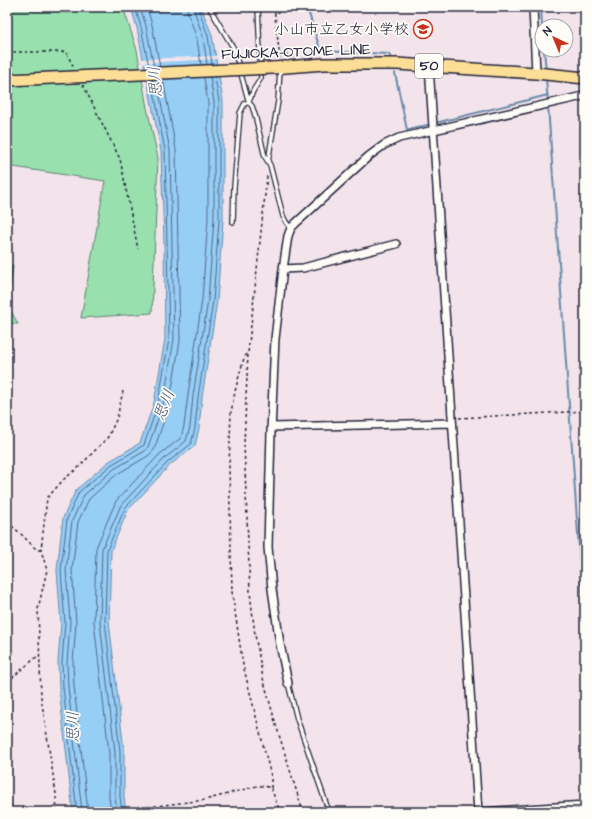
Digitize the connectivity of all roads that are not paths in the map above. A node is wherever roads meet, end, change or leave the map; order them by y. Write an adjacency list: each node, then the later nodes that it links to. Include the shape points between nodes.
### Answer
1 (209, 7): 10 (lane, via 234,49)
2 (258, 7): 10 (lane, via 261,78)
3 (534, 7): 6 (street)
4 (429, 66): 5 (main road, FUJIOKA-OTOME LINE / 50, via 348,64); 6 (main road, FUJIOKA-OTOME LINE / 50); 11 (street)
5 (276, 67): 8 (main road, FUJIOKA-OTOME LINE / 50, bridge); 12 (lane, via 278,101)
6 (536, 73): 7 (main road, FUJIOKA-OTOME LINE / 50)
7 (585, 78)
8 (7, 80)
9 (585, 94): 11 (street)
10 (249, 102): 12 (lane); 13 (lane, via 240,114)
11 (432, 132): 14 (street, via 399,138 384,144); 17 (street)
12 (268, 163): 14 (lane, via 283,216)
13 (234, 222)
14 (291, 228): 16 (street)
15 (396, 244): 16 (street, via 303,268)
16 (282, 269): 18 (street, via 275,339)
17 (452, 421): 18 (street); 22 (street)
18 (271, 427): 19 (street, via 268,547 280,644)
19 (288, 683): 21 (lane)
20 (585, 805): 22 (street)
21 (329, 812)
22 (479, 812)

